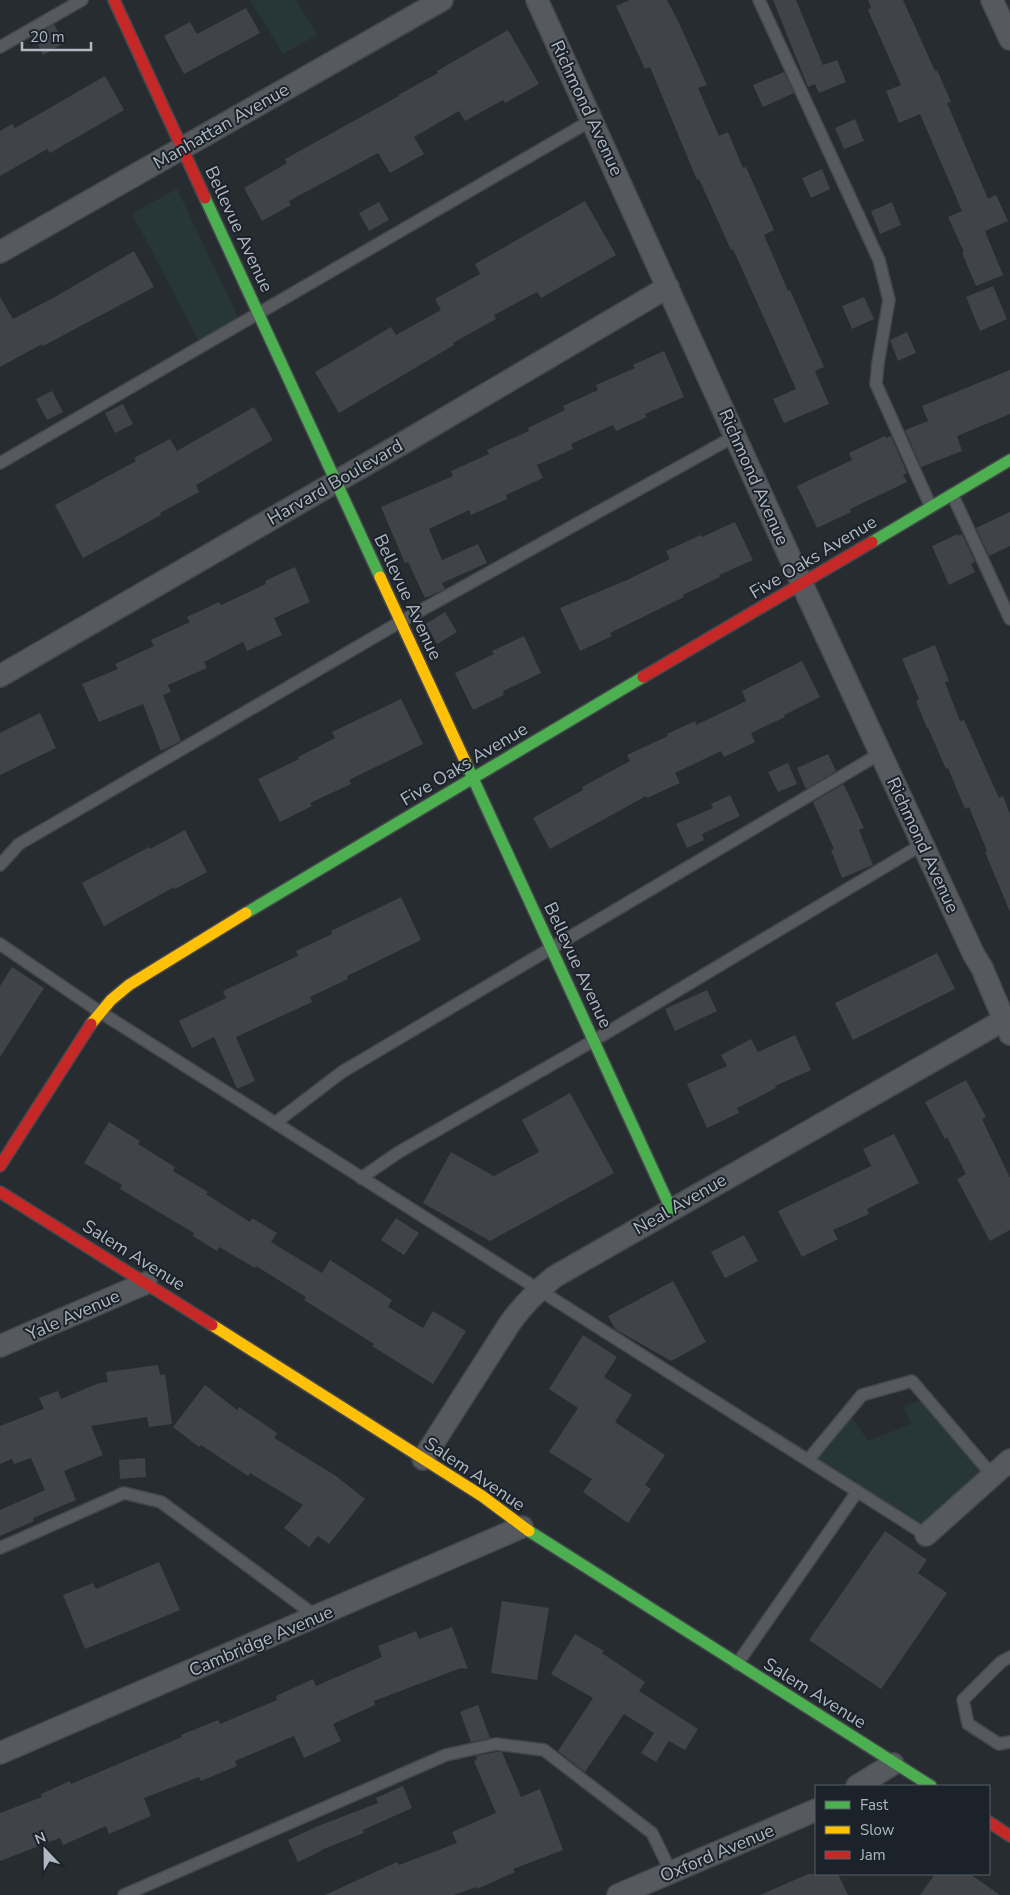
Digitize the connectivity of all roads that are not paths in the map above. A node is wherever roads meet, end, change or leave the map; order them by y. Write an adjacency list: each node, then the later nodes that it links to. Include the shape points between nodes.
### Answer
1 (82, 0): 8 (lane)
2 (114, 0): 10 (street, Bellevue Avenue)
3 (442, 0): 10 (street, Manhattan Avenue)
4 (537, 0): 9 (street, Richmond Avenue)
5 (759, 0): 19 (lane, via 879,260 889,300 876,384)
6 (992, 0): 7 (street)
7 (1010, 40)
8 (0, 47)
9 (592, 120): 12 (street, Richmond Avenue); 13 (lane)
10 (182, 147): 11 (street, Manhattan Avenue); 13 (street, Bellevue Avenue)
11 (0, 252)
12 (668, 287): 14 (street, Richmond Avenue); 17 (street, Harvard Boulevard)
13 (259, 312): 16 (lane); 17 (street, Bellevue Avenue)
14 (735, 436): 20 (street, Richmond Avenue); 22 (lane)
15 (1010, 460): 18 (street, Five Oaks Avenue)
16 (0, 463)
17 (335, 482): 22 (street, Bellevue Avenue); 23 (street, Harvard Boulevard)
18 (952, 494): 19 (street, Five Oaks Avenue); 21 (lane)
19 (931, 507): 20 (street, Five Oaks Avenue)
20 (802, 584): 24 (street, Richmond Avenue); 25 (street, Five Oaks Avenue)
21 (1010, 620)
22 (400, 622): 25 (street, Bellevue Avenue); 27 (lane, via 19,844)
23 (0, 676)
24 (881, 753): 26 (street, Richmond Avenue); 29 (lane)
25 (473, 780): 29 (street, Bellevue Avenue); 30 (street, Five Oaks Avenue, via 145,975)
26 (923, 844): 31 (street, Richmond Avenue, via 974,955); 32 (lane)
27 (0, 865)
28 (0, 944): 30 (lane)
29 (551, 949): 32 (street, Bellevue Avenue); 33 (lane, via 342,1072)
30 (100, 1012): 33 (lane); 34 (street, Five Oaks Avenue)
31 (1005, 1013): 37 (street, Neal Avenue)
32 (593, 1041): 35 (lane, via 399,1152); 37 (street, Bellevue Avenue)
33 (275, 1123): 35 (lane)
34 (0, 1166)
35 (361, 1178): 39 (lane)
36 (0, 1192): 38 (street, Salem Avenue)
37 (671, 1209): 39 (street, Neal Avenue, via 573,1265)
38 (146, 1283): 40 (street, Yale Avenue); 41 (street, Salem Avenue)
39 (538, 1290): 41 (street, Neal Avenue, via 510,1323); 42 (lane)
40 (0, 1346)
41 (423, 1459): 46 (street, Salem Avenue, via 482,1496)
42 (808, 1460): 44 (lane, via 862,1394 912,1381); 45 (lane)
43 (1010, 1460): 44 (street)
44 (992, 1475): 47 (street)
45 (857, 1492): 47 (lane); 51 (lane)
46 (522, 1528): 49 (street, Cambridge Avenue); 51 (street, Salem Avenue)
47 (926, 1534)
48 (0, 1548): 49 (lane, via 124,1493 162,1502)
49 (317, 1617): 53 (street, Cambridge Avenue)
50 (1010, 1657): 52 (lane, via 963,1700 968,1724 999,1744)
51 (737, 1664): 54 (street, Salem Avenue)
52 (1010, 1742)
53 (0, 1753)
54 (893, 1764): 55 (street); 56 (street, Salem Avenue)
55 (859, 1785)
56 (929, 1785)
57 (815, 1810): 60 (street, Oxford Avenue)
58 (990, 1823): 59 (street)
59 (1010, 1836)
60 (671, 1872): 61 (lane, via 652,1832 544,1750 496,1744 446,1755); 62 (street, Oxford Avenue)
61 (124, 1895)
62 (618, 1895)

